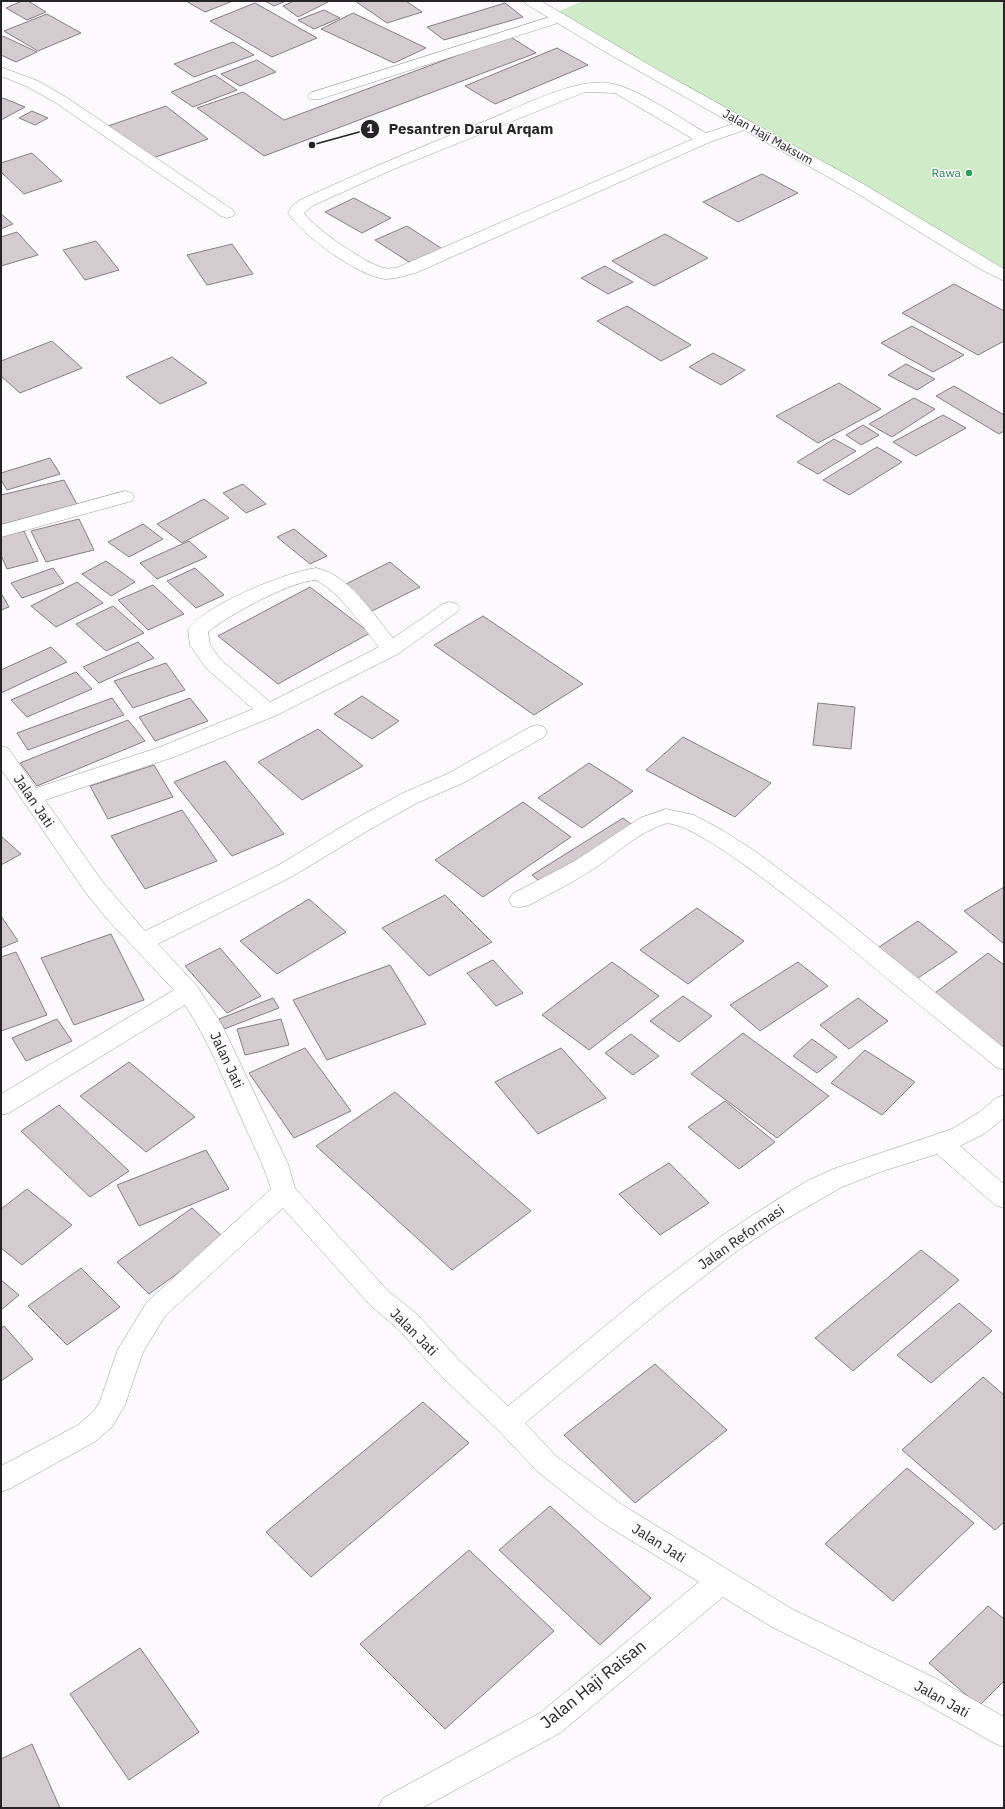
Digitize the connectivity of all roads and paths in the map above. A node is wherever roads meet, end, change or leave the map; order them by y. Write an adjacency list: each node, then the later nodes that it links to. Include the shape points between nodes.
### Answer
1 (531, 1): 2 (street, Jalan Haji Maksum)
2 (559, 18): 4 (lane); 5 (street, Jalan Haji Maksum)
3 (1, 72): 7 (street, via 56,95 115,139)
4 (315, 96)
5 (744, 125): 6 (street); 8 (street, Jalan Haji Maksum, via 860,189)
6 (705, 139): 6 (street, via 398,273 380,273 365,266 310,229 296,213 306,203 388,166 583,88 619,89)
7 (227, 213)
8 (1004, 276)
9 (125, 497): 10 (street)
10 (1, 531)
11 (450, 608): 12 (street)
12 (391, 649): 13 (street); 13 (street, via 338,588 326,577 316,574 302,576 232,606 201,626 198,630 199,644 226,674)
13 (268, 711): 16 (street, via 167,752)
14 (537, 732): 18 (street, via 456,778 410,798 361,825 285,871)
15 (1, 753): 16 (street, Jalan Jati)
16 (32, 797): 18 (street, Jalan Jati, via 94,887)
17 (520, 900): 20 (street, via 580,868 649,821 666,816 679,818 707,830 779,880)
18 (143, 942): 19 (street, Jalan Jati)
19 (189, 992): 22 (street); 24 (street, Jalan Jati, via 213,1028 276,1164)
20 (1004, 1061)
21 (1004, 1104): 23 (street, Jalan Reformasi, via 979,1126)
22 (1, 1106)
23 (941, 1144): 25 (street); 26 (street, Jalan Reformasi, via 878,1163 829,1182 775,1212 642,1310)
24 (284, 1192): 26 (street, Jalan Jati, via 379,1298 408,1322 450,1368); 27 (street, via 156,1309 131,1349 112,1405 103,1419 87,1433)
25 (1004, 1198)
26 (507, 1422): 28 (street, Jalan Jati, via 547,1464 611,1513)
27 (1, 1480)
28 (721, 1581): 29 (street, Jalan Jati, via 782,1618 927,1689); 30 (street, Jalan Haji Raisan, via 550,1723)
29 (1004, 1733)
30 (394, 1808)

